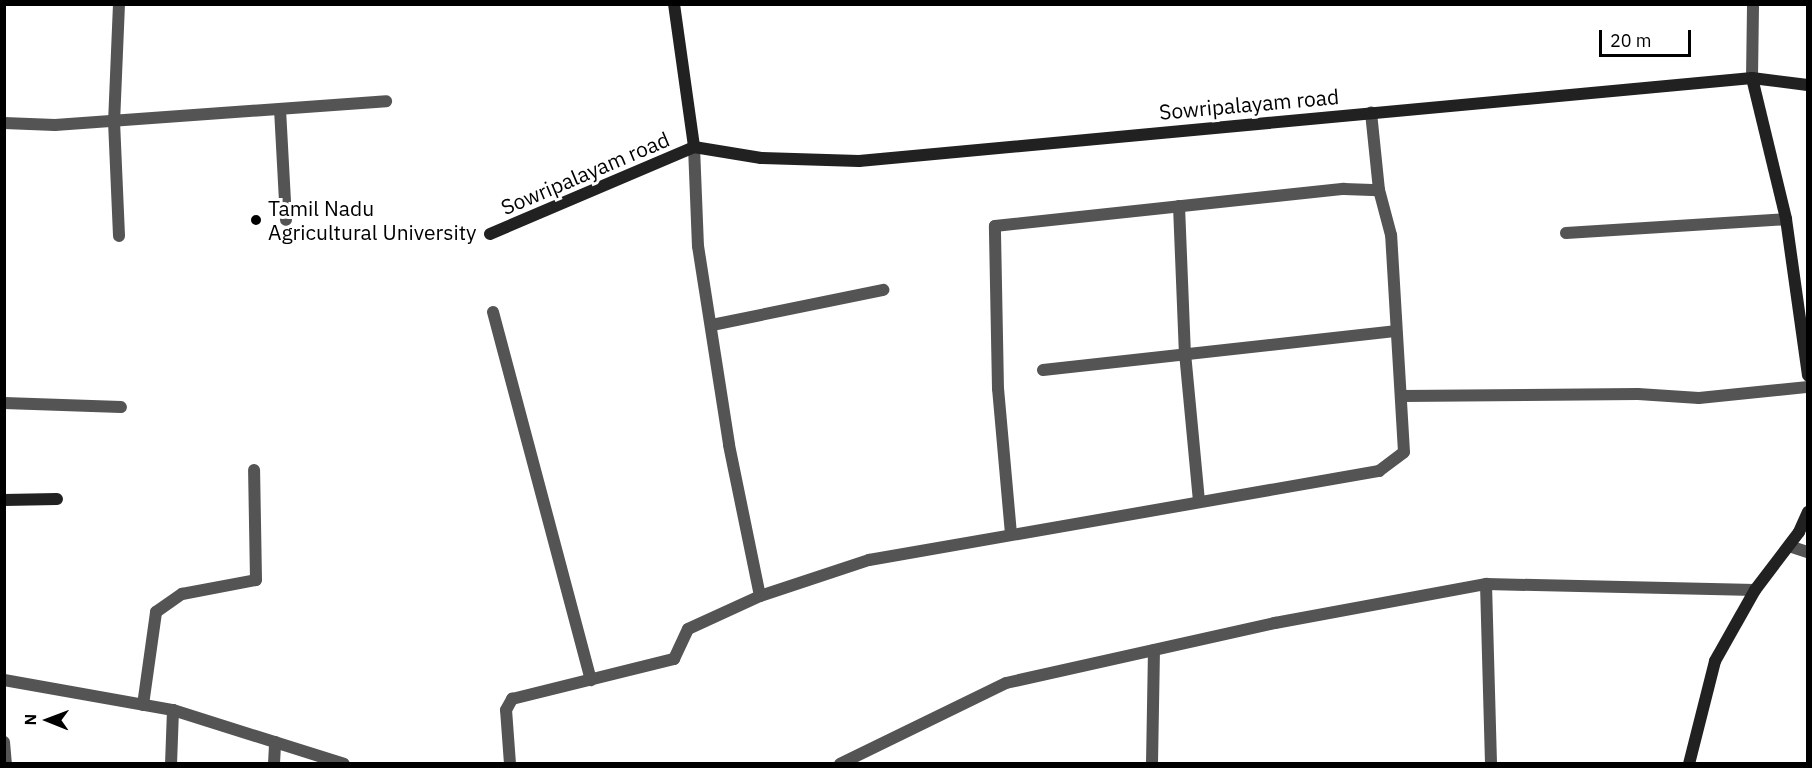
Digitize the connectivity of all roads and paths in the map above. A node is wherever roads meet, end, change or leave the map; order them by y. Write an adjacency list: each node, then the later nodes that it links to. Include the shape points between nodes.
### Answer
1 (119, 4): 9 (street)
2 (674, 4): 11 (street, Sowripalayam road)
3 (1753, 4): 4 (street)
4 (1752, 78): 5 (street, Sowripalayam road); 8 (street, Sowripalayam road); 14 (street)
5 (1808, 85)
6 (386, 101): 7 (street)
7 (280, 109): 9 (street); 15 (street)
8 (1371, 112): 11 (street, Sowripalayam road, via 859,161 761,158); 12 (street)
9 (114, 121): 10 (street); 18 (street)
10 (4, 123)
11 (694, 147): 16 (street, Sowripalayam road); 21 (street, via 698,246)
12 (1379, 190): 13 (street, via 1344,189); 22 (street, via 1390,236)
13 (1179, 206): 24 (street); 36 (street, via 995,226 998,389)
14 (1786, 219): 17 (street); 23 (street)
15 (286, 220)
16 (490, 234)
17 (1566, 234)
18 (119, 236)
19 (883, 290): 21 (street)
20 (493, 312): 44 (street)
21 (712, 325): 41 (street, via 729,445)
22 (1395, 331): 24 (street); 28 (street)
23 (1805, 343): 26 (street)
24 (1185, 352): 25 (street); 34 (street)
25 (1043, 370)
26 (1808, 375)
27 (1808, 387): 28 (street, via 1699,398 1638,394)
28 (1402, 396): 34 (street, via 1404,452 1379,471)
29 (4, 403): 30 (street)
30 (120, 407)
31 (254, 471): 45 (street, via 256,580 182,594 156,612)
32 (57, 499): 33 (street)
33 (4, 500)
34 (1199, 501): 36 (street)
35 (1808, 512): 37 (street)
36 (1011, 534): 41 (street, via 869,560)
37 (1789, 546): 38 (street); 40 (street)
38 (1808, 552)
39 (1486, 584): 40 (street); 42 (street, via 1275,622); 56 (street)
40 (1755, 590): 57 (street, via 1715,661)
41 (760, 596): 44 (street, via 688,629 674,659)
42 (1154, 650): 54 (street, via 1006,683); 55 (street)
43 (4, 680): 45 (street)
44 (591, 681): 53 (street, via 512,699 506,710)
45 (143, 705): 46 (street)
46 (173, 710): 48 (street); 50 (street)
47 (4, 742): 49 (street)
48 (275, 742): 51 (street); 52 (street)
49 (6, 764)
50 (171, 764)
51 (274, 764)
52 (344, 764)
53 (510, 764)
54 (840, 764)
55 (1152, 764)
56 (1491, 764)
57 (1689, 764)

